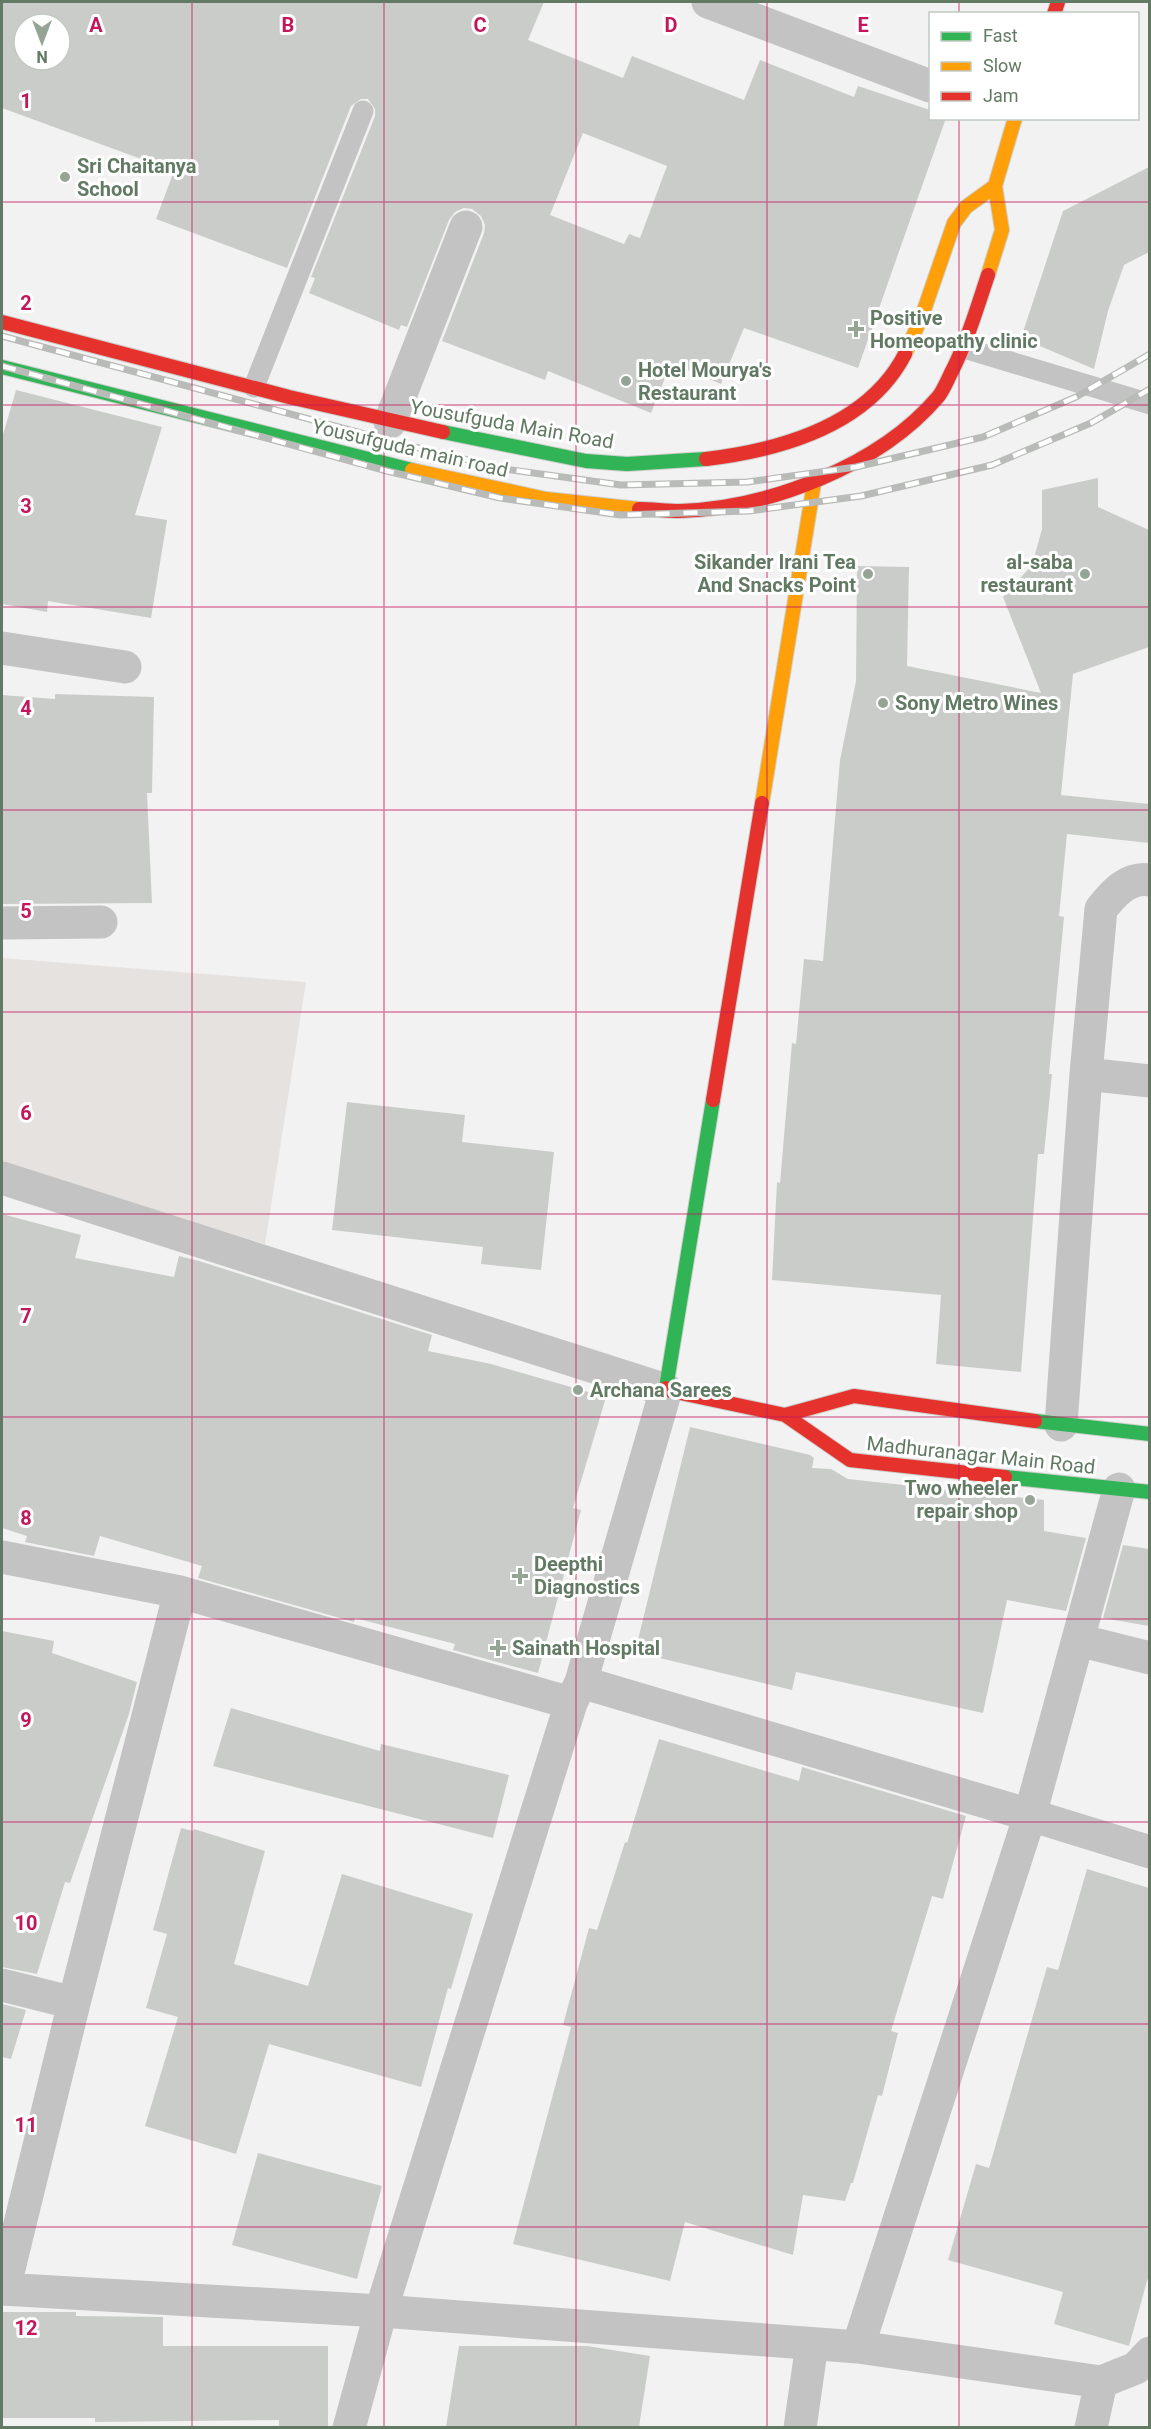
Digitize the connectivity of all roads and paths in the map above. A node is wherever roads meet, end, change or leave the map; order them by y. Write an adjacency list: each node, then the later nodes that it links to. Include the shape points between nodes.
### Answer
1 (708, 2): 2 (street)
2 (929, 86)
3 (363, 111): 10 (lane)
4 (1014, 120): 5 (main road)
5 (995, 186): 8 (main road, via 1002,230); 12 (main road, Yousufguda Main Road, via 958,216 910,346 887,384 861,408 822,428 783,443 699,462 625,464 573,458)
6 (466, 227): 12 (street)
7 (2, 322): 10 (main road, Yousufguda Main Road)
8 (964, 348): 11 (lane); 13 (main road, via 939,396 903,431)
9 (2, 367): 13 (main road, Yousufguda main road, via 453,480 546,499 680,511 761,500)
10 (254, 387): 12 (main road, Yousufguda Main Road)
11 (1149, 404)
12 (390, 422)
13 (814, 483): 22 (main road)
14 (2, 648): 15 (street)
15 (125, 667)
16 (1149, 880): 19 (street, via 1141,878 1117,889 1101,909)
17 (101, 922): 18 (street)
18 (2, 923)
19 (1086, 1074): 20 (street); 24 (street)
20 (1149, 1081)
21 (2, 1178): 22 (street)
22 (666, 1390): 23 (main road, Madhuranagar Main Road); 31 (street)
23 (785, 1415): 24 (main road, Madhuranagar Main Road, via 854,1395); 26 (main road, Madhuranagar Main Road, via 850,1460)
24 (1061, 1425): 25 (main road, Madhuranagar Main Road)
25 (1149, 1434)
26 (1134, 1491): 29 (street)
27 (2, 1557): 28 (street)
28 (180, 1592): 31 (street); 35 (street)
29 (1078, 1640): 30 (street); 32 (street)
30 (1149, 1658)
31 (576, 1693): 32 (street); 37 (street)
32 (1030, 1815): 33 (street); 39 (street)
33 (1149, 1852)
34 (2, 1985): 35 (street)
35 (74, 2003): 36 (street)
36 (3, 2289): 37 (street)
37 (381, 2311): 38 (street); 42 (street)
38 (812, 2344): 39 (street); 43 (street)
39 (858, 2347): 41 (street)
40 (1149, 2353): 41 (street, via 1136,2368)
41 (1101, 2382): 44 (street)
42 (349, 2427)
43 (800, 2427)
44 (1091, 2427)

